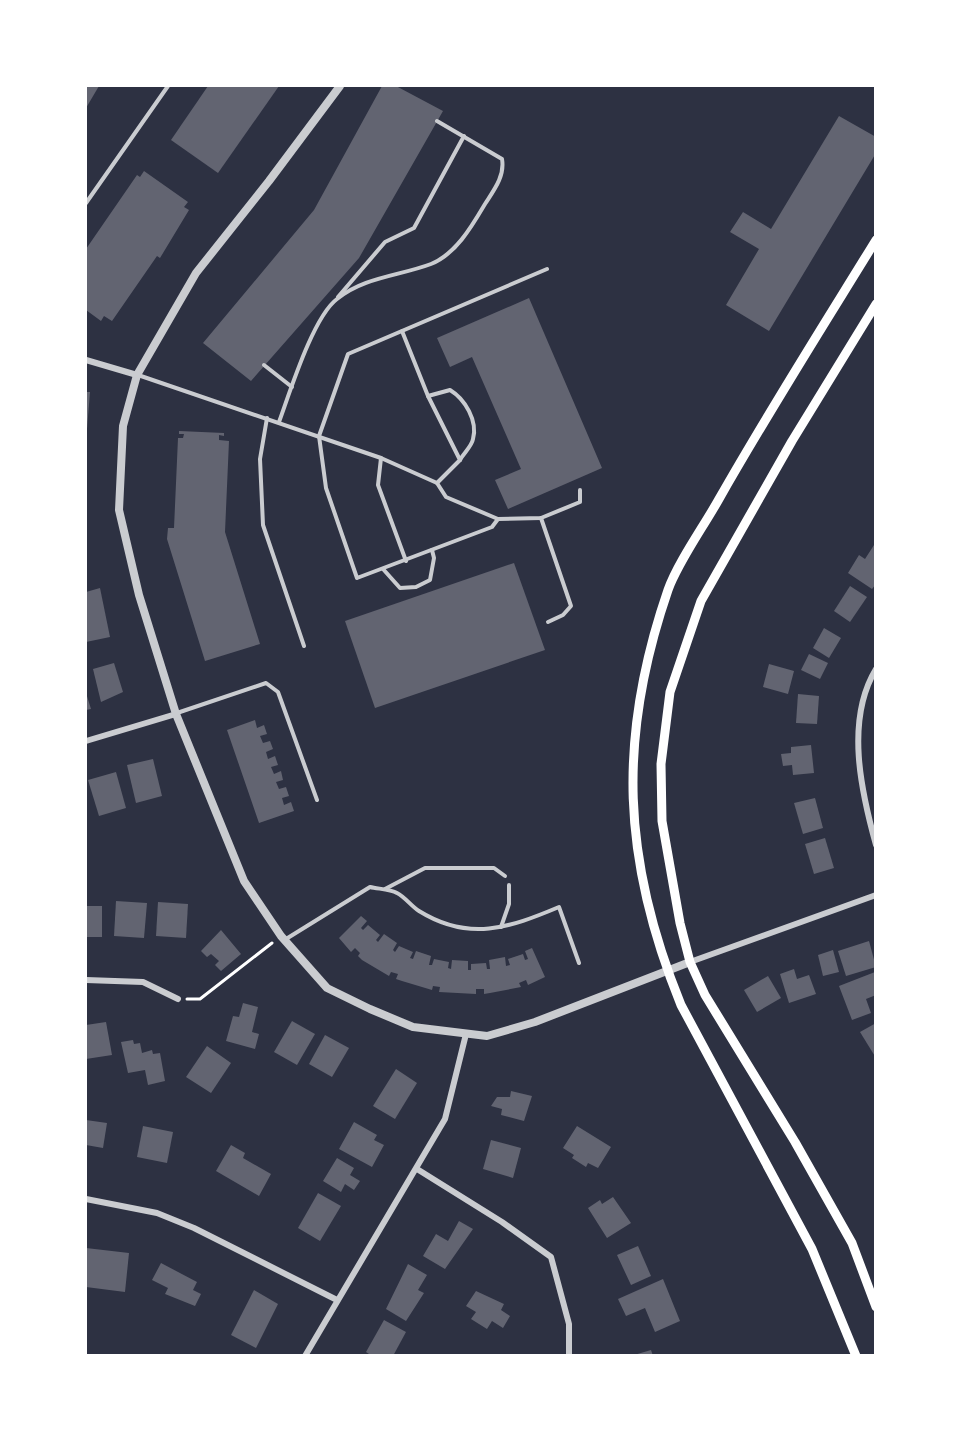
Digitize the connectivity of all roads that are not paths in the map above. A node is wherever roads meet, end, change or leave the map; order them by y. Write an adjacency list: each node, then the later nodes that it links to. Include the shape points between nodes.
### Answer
1 (168, 86): 5 (lane)
2 (340, 86): 13 (street, via 196,273)
3 (437, 121): 4 (lane)
4 (464, 136): 8 (lane, via 414,228 385,242); 8 (lane, via 497,153 504,169 465,238 433,263 359,284)
5 (86, 203)
6 (876, 240): 43 (main road, via 763,421 669,588 641,687 632,764 633,824 652,923)
7 (547, 269): 10 (lane)
8 (335, 300): 14 (lane, via 308,343)
9 (876, 304): 41 (main road, via 701,601 670,692 661,764 662,821)
10 (402, 331): 15 (lane); 18 (lane, via 348,354)
11 (86, 360): 13 (street)
12 (264, 365): 14 (lane)
13 (137, 375): 16 (lane); 31 (street, via 123,426 119,510 139,595)
14 (292, 387): 17 (lane)
15 (428, 396): 20 (lane); 20 (lane, via 450,390 461,397 471,415 473,440)
16 (267, 418): 17 (lane); 29 (lane, via 260,459 263,525)
17 (279, 422): 18 (lane)
18 (319, 436): 19 (lane); 27 (lane, via 326,488 357,578)
19 (381, 458): 21 (lane); 26 (lane, via 378,485)
20 (460, 460): 21 (lane)
21 (437, 483): 24 (lane, via 446,497)
22 (580, 490): 23 (lane, via 580,502)
23 (541, 518): 24 (lane); 28 (lane, via 571,606)
24 (498, 519): 25 (lane, via 492,527)
25 (432, 550): 26 (lane); 27 (lane, via 430,580 416,587 400,588)
26 (406, 561): 27 (lane)
27 (383, 569)
28 (548, 622)
29 (304, 646)
30 (876, 669): 34 (street, via 862,705 858,753 863,800)
31 (176, 714): 32 (street); 33 (lane, via 266,683 278,692); 40 (street, via 244,881)
32 (86, 741)
33 (317, 800)
34 (876, 845)
35 (505, 876): 37 (lane, via 494,868 425,868)
36 (509, 885): 39 (lane, via 509,904)
37 (384, 890): 39 (lane, via 397,893 418,910 461,929); 40 (lane, via 370,887)
38 (876, 894): 41 (street)
39 (501, 928): 42 (lane, via 559,907)
40 (282, 938): 46 (street, via 327,988 413,1027)
41 (690, 962): 43 (street); 50 (main road, via 705,995 852,1243)
42 (579, 963)
43 (667, 971): 46 (street, via 535,1022 487,1036); 53 (main road, via 681,1005 812,1249)
44 (86, 980): 45 (street, via 143,982)
45 (178, 999)
46 (466, 1034): 47 (street, via 444,1119)
47 (417, 1169): 49 (street); 52 (street, via 551,1257 569,1324)
48 (86, 1199): 49 (street, via 176,1220)
49 (337, 1300): 51 (street)
50 (876, 1307)
51 (305, 1356)
52 (569, 1356)
53 (856, 1356)

